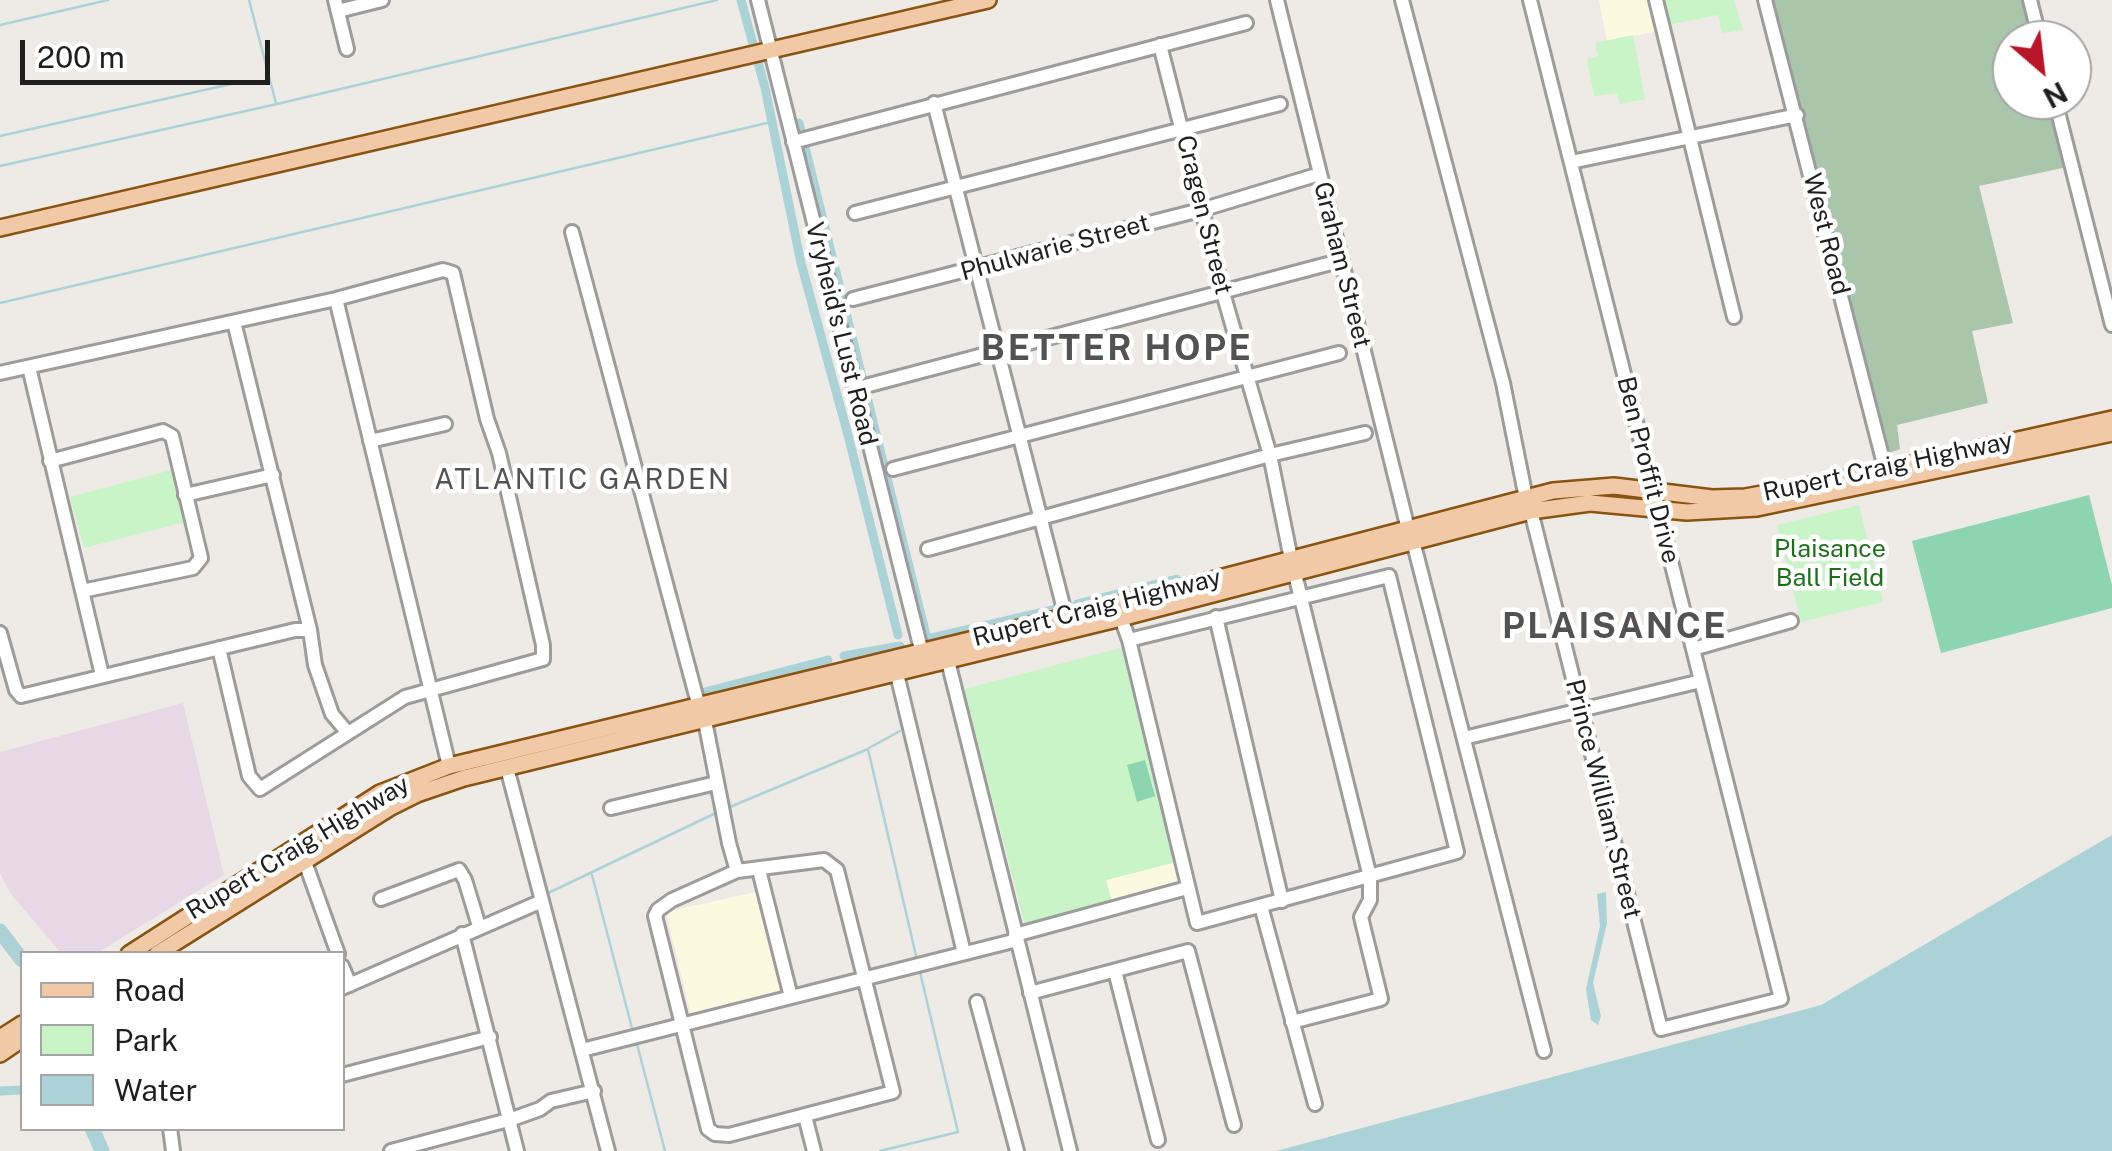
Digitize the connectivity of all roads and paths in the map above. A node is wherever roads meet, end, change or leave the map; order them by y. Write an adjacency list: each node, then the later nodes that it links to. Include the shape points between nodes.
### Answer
1 (382, 0): 9 (street)
2 (758, 0): 13 (street, Vryheid's Lust Road)
3 (988, 0): 13 (main road)
4 (1277, 0): 30 (street, Graham Street)
5 (1402, 0): 57 (street, Prince William Street, via 1503,383)
6 (1530, 0): 21 (street, Ben Proffit Drive)
7 (1656, 0): 19 (street)
8 (1765, 0): 16 (street, West Road)
9 (337, 6): 12 (street)
10 (1246, 23): 11 (street)
11 (1160, 45): 14 (street); 18 (street, Cragen Street)
12 (346, 49)
13 (761, 53): 20 (street, Vryheid's Lust Road); 26 (main road)
14 (934, 103): 20 (street); 23 (street)
15 (1280, 104): 18 (street)
16 (1796, 115): 19 (street); 52 (street, West Road)
17 (2060, 120): 29 (street)
18 (1183, 129): 23 (street); 24 (street, Cragen Street)
19 (1688, 138): 21 (street); 35 (street)
20 (795, 142): 43 (street, Vryheid's Lust Road)
21 (1572, 162): 55 (street, Ben Proffit Drive)
22 (1313, 176): 24 (street, Phulwarie Street)
23 (955, 190): 25 (street); 31 (street)
24 (1204, 209): 31 (street, Phulwarie Street); 32 (street, Cragen Street)
25 (855, 213)
26 (0, 228)
27 (572, 232): 81 (street)
28 (2112, 254): 29 (street)
29 (2094, 258): 37 (street)
30 (1340, 261): 32 (street); 60 (street, Graham Street)
31 (975, 270): 33 (street, Phulwarie Street); 38 (street)
32 (1224, 293): 38 (street); 42 (street, Cragen Street)
33 (853, 299)
34 (336, 300): 36 (street); 49 (street); 79 (street, via 443,270 453,273 499,453 543,659)
35 (1734, 318)
36 (234, 322): 40 (street); 54 (street)
37 (2112, 325)
38 (997, 353): 43 (street); 48 (street)
39 (1339, 353): 42 (street)
40 (29, 367): 41 (street); 51 (street)
41 (0, 373)
42 (1246, 376): 48 (street); 50 (street, Cragen Street)
43 (856, 388): 74 (street, Vryheid's Lust Road)
44 (2112, 419): 52 (main road, Rupert Craig Highway)
45 (445, 424): 49 (street)
46 (1365, 433): 50 (street)
47 (2112, 433): 58 (main road, Rupert Craig Highway, via 1758,508)
48 (1019, 434): 53 (street); 59 (street)
49 (370, 441): 79 (street)
50 (1270, 455): 59 (street); 62 (street, Cragen Street)
51 (50, 460): 56 (street, via 163,431 172,436); 63 (street)
52 (1885, 468): 55 (main road, Rupert Craig Highway, via 1745,496)
53 (893, 469)
54 (273, 475): 56 (street); 69 (street)
55 (1654, 491): 57 (main road, Rupert Craig Highway, via 1582,486); 58 (street, Ben Proffit Drive)
56 (185, 495): 63 (street, via 201,558 193,568)
57 (1528, 504): 58 (main road, Rupert Craig Highway); 60 (main road, Rupert Craig Highway); 80 (street, Prince William Street)
58 (1658, 511): 73 (street, Ben Proffit Drive)
59 (1041, 518): 61 (street); 65 (street)
60 (1410, 535): 62 (main road, Rupert Craig Highway); 83 (street, Graham Street)
61 (928, 549)
62 (1293, 566): 64 (street, Cragen Street); 65 (main road, Rupert Craig Highway); 67 (main road, Rupert Craig Highway)
63 (82, 591): 77 (street)
64 (1302, 596): 66 (street); 91 (street, Cragen Street); 91 (street, via 1389,576 1458,852)
65 (1066, 616): 74 (main road, Rupert Craig Highway)
66 (1216, 617): 71 (street); 95 (street)
67 (1121, 618): 71 (street); 75 (main road, Rupert Craig Highway)
68 (1791, 620): 73 (street)
69 (310, 630): 72 (street); 82 (street, via 326,700)
70 (0, 633): 77 (street, via 21,696)
71 (1129, 640): 92 (street)
72 (219, 648): 77 (street); 82 (street, via 255,786 268,786)
73 (1693, 649): 78 (street, Ben Proffit Drive)
74 (923, 659): 75 (main road, Rupert Craig Highway); 76 (main road, Rupert Craig Highway); 81 (main road, Rupert Craig Highway)
75 (948, 662): 99 (street)
76 (898, 674): 81 (main road, Rupert Craig Highway); 103 (street)
77 (102, 675)
78 (1702, 681): 80 (street); 112 (street, Ben Proffit Drive, via 1781,998)
79 (428, 688): 82 (street); 84 (street)
80 (1581, 710): 83 (street); 112 (street, Prince William Street)
81 (702, 714): 84 (main road, Rupert Craig Highway); 85 (main road, Rupert Craig Highway); 86 (street)
82 (348, 733)
83 (1464, 738): 115 (street, Graham Street)
84 (449, 766): 100 (main road, Rupert Craig Highway, via 380,793)
85 (506, 768): 88 (main road, Rupert Craig Highway, via 417,794); 94 (street)
86 (716, 783): 87 (street); 90 (street)
87 (612, 808)
88 (305, 862): 101 (main road, Rupert Craig Highway); 102 (street)
89 (759, 870): 90 (street); 105 (street, via 803,861 831,864); 108 (street)
90 (737, 871): 111 (street, via 672,900 655,916)
91 (1370, 877): 95 (street); 110 (street, Cragen Street, via 1370,900 1361,917 1381,999)
92 (1187, 888): 96 (street, via 1197,923); 99 (street)
93 (381, 899): 97 (street, via 456,869)
94 (542, 901): 97 (street); 114 (street)
95 (1282, 901): 96 (street)
96 (1260, 906): 110 (street)
97 (479, 926): 98 (street)
98 (462, 934): 106 (street); 113 (street)
99 (1016, 937): 103 (street); 107 (street)
100 (134, 951)
101 (162, 951)
102 (337, 951)
103 (964, 953): 105 (street)
104 (1115, 971): 107 (street); 121 (street, via 1188,951); 122 (street)
105 (865, 978): 108 (street); 119 (street, via 893,1092)
106 (346, 987)
107 (1030, 994): 123 (street)
108 (791, 997): 111 (street)
109 (978, 1002): 128 (street)
110 (1292, 1022): 118 (street)
111 (680, 1025): 114 (street); 119 (street, via 710,1132 729,1135)
112 (1661, 1030)
113 (490, 1037): 116 (street); 120 (street)
114 (582, 1050): 117 (street)
115 (1544, 1051)
116 (345, 1074)
117 (594, 1092): 120 (street, via 551,1100); 126 (street)
118 (1314, 1104)
119 (805, 1116): 127 (street)
120 (512, 1119): 124 (street); 125 (street)
121 (1234, 1125)
122 (1158, 1140)
123 (1067, 1150)
124 (392, 1151)
125 (517, 1151)
126 (608, 1151)
127 (814, 1151)
128 (1017, 1151)

